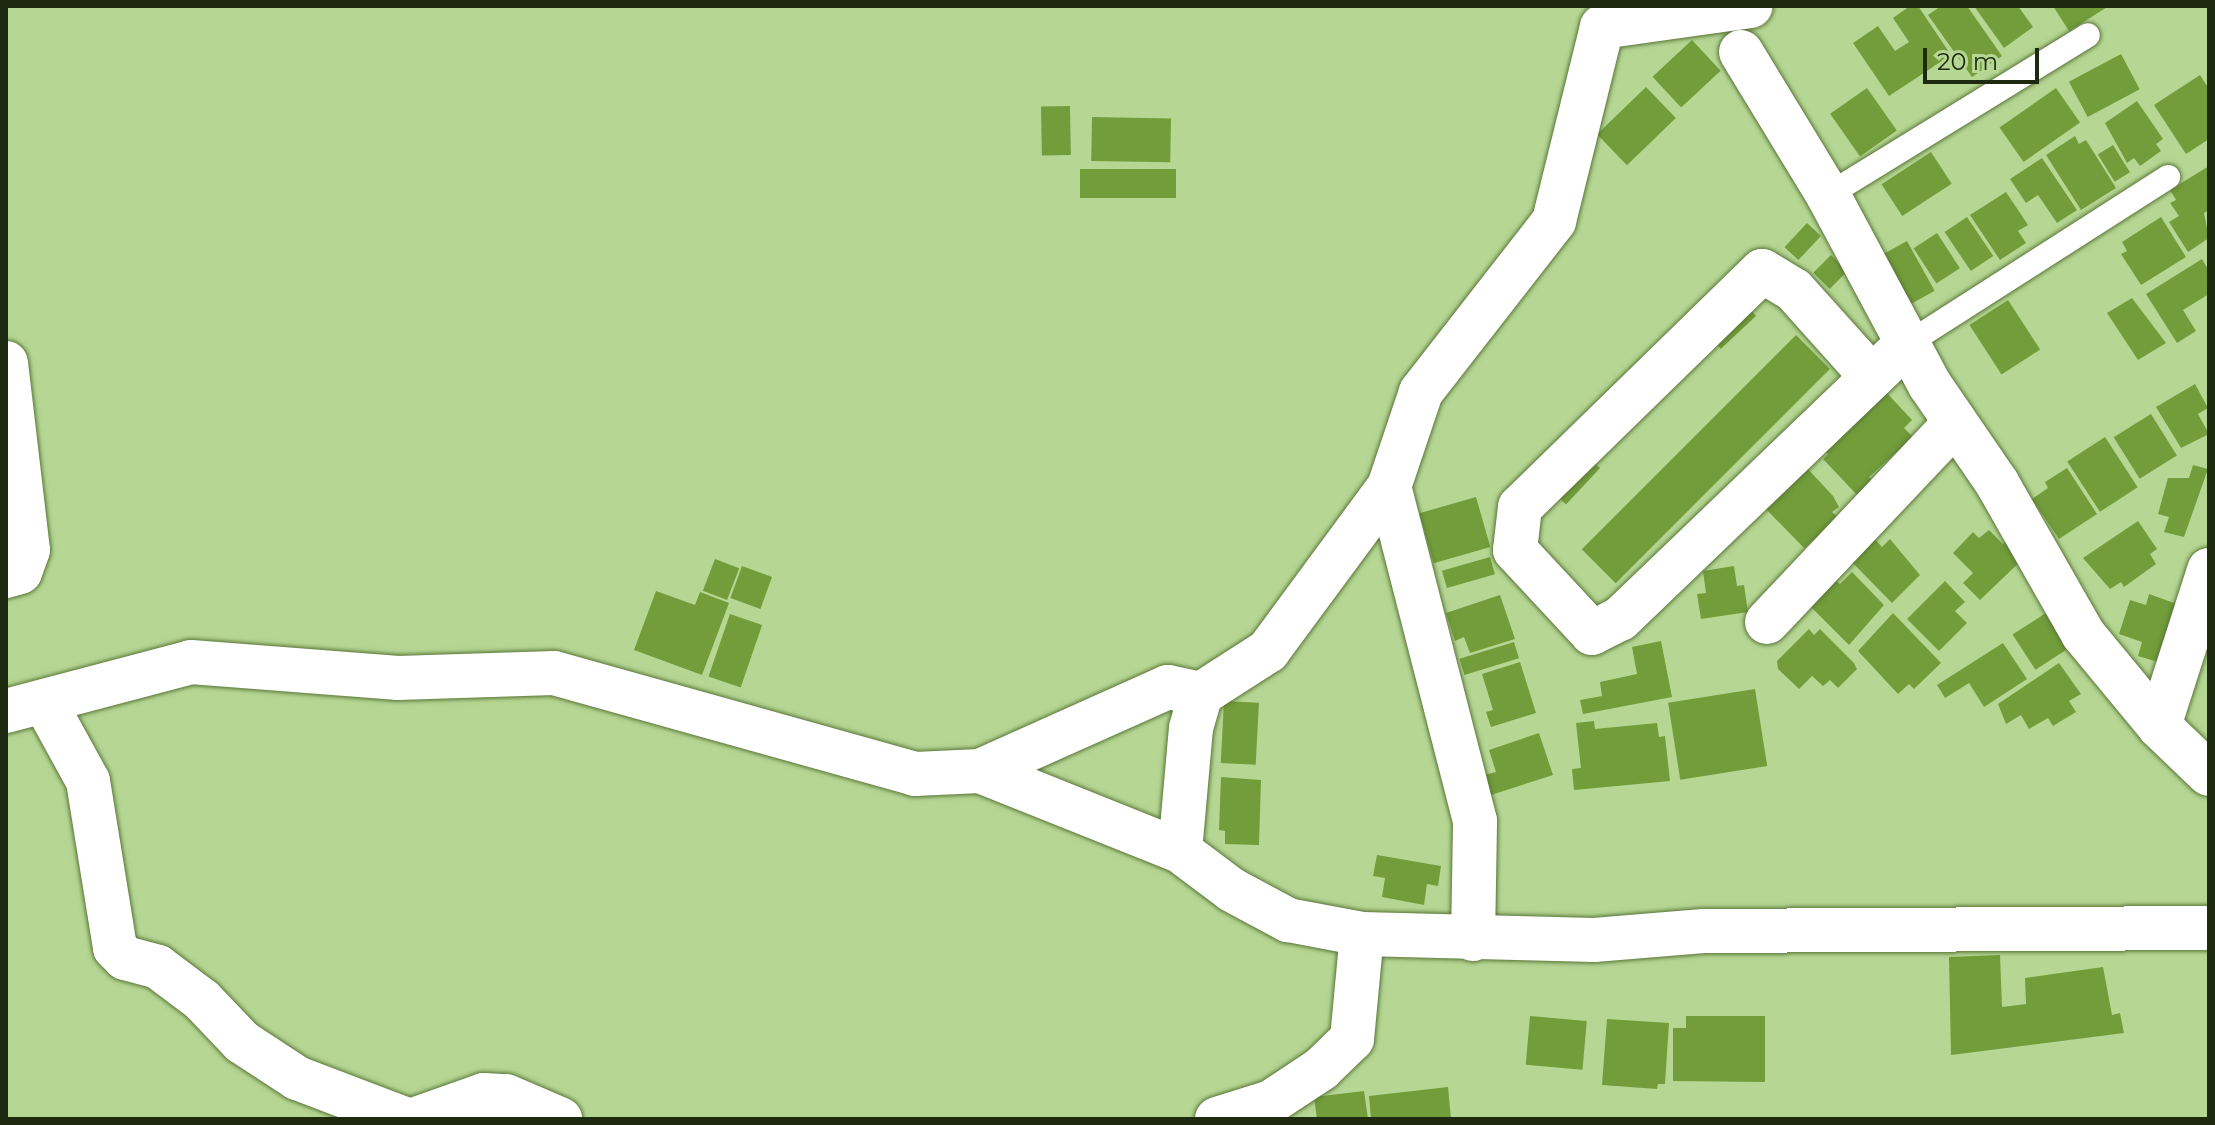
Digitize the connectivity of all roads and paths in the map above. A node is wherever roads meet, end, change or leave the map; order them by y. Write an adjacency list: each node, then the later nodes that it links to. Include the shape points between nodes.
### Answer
1 (1751, 6): 10 (street, via 1602,27 1554,221 1421,392)
2 (2088, 35): 5 (lane)
3 (1741, 52): 5 (street)
4 (2168, 177): 6 (lane)
5 (1828, 195): 6 (street)
6 (1907, 344): 8 (street); 9 (street)
7 (6, 363): 12 (street, via 28,550 20,572)
8 (1872, 377): 8 (street, via 1620,619 1592,633 1515,550 1520,507 1762,271 1794,290)
9 (1955, 423): 13 (street); 16 (street, via 2083,634)
10 (1389, 487): 14 (street, via 1268,651); 22 (street, via 1475,821)
11 (2209, 570): 16 (street)
12 (6, 576)
13 (1767, 622)
14 (1201, 694): 17 (street, via 1168,687); 19 (street, via 1191,728)
15 (25, 706): 17 (street, via 191,662 398,678 554,673 915,774); 23 (street, via 88,781 115,948 125,958 158,967 202,1000 242,1042 297,1078)
16 (2159, 726): 18 (street)
17 (980, 771): 19 (street)
18 (2209, 774)
19 (1180, 851): 21 (street, via 1232,890 1288,920)
20 (2209, 928): 22 (street, via 2063,925)
21 (1362, 934): 22 (street); 26 (street, via 1352,1039 1321,1069 1271,1102)
22 (1473, 939)
23 (405, 1119)
24 (416, 1119): 25 (street, via 484,1095 506,1096)
25 (560, 1119)
26 (1217, 1119)

